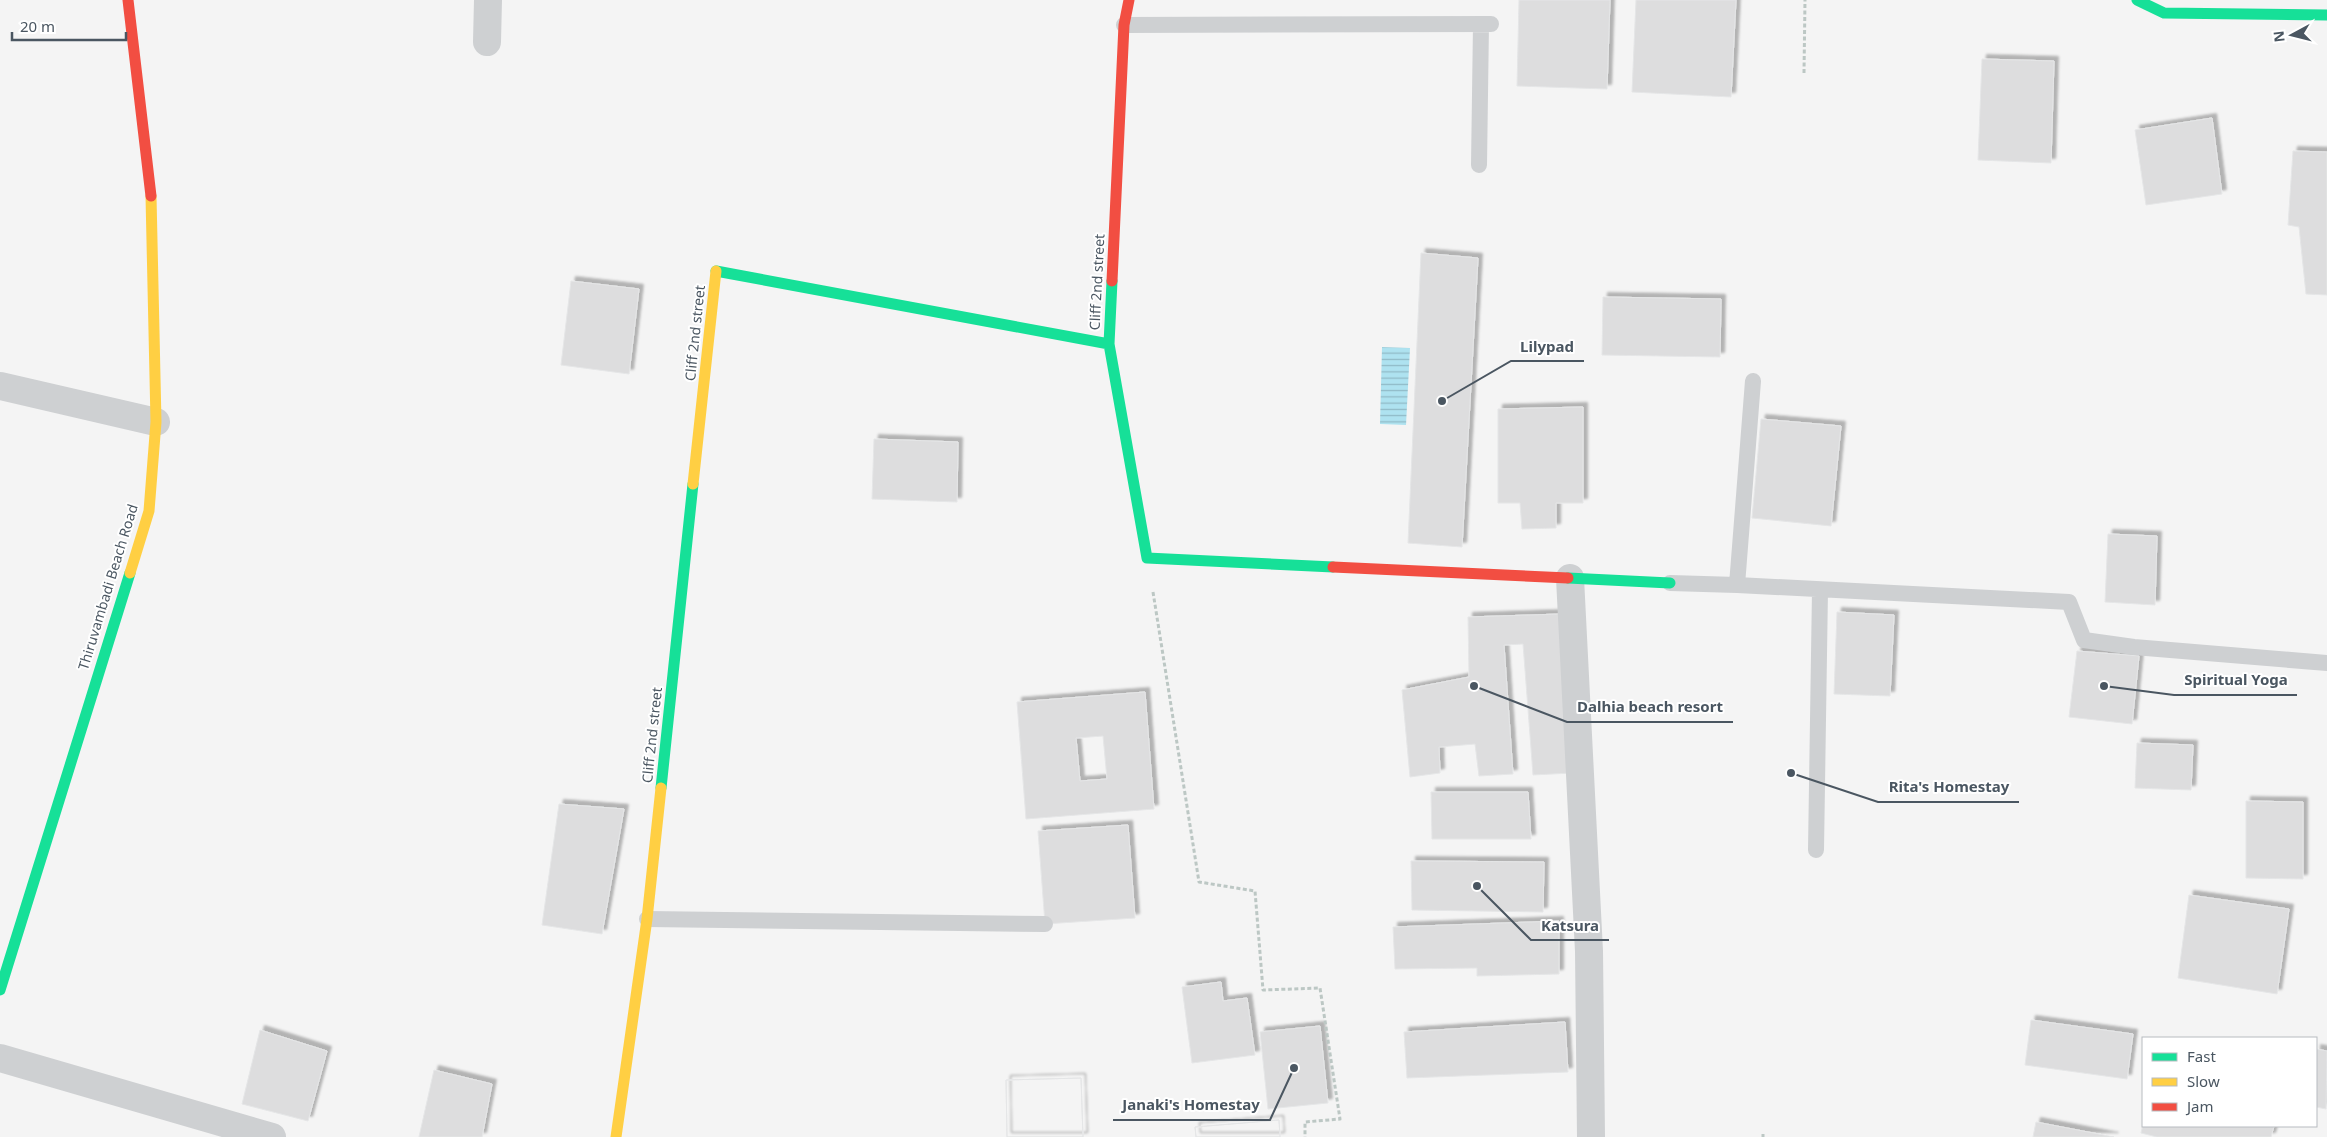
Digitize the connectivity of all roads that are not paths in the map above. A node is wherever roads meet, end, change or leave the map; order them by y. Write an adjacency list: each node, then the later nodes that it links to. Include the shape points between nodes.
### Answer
1 (128, 0): 12 (street, Thiruvambadi Beach Road, via 151,184)
2 (488, 0): 7 (street)
3 (1129, 0): 6 (street, Cliff 2nd street)
4 (2137, 0): 5 (street, via 2164,13)
5 (2327, 15)
6 (1124, 25): 8 (lane, via 1486,24); 9 (street, Cliff 2nd street)
7 (487, 42)
8 (1479, 166)
9 (1109, 344): 13 (street, via 1147,558); 19 (street, Cliff 2nd street, via 716,270)
10 (1754, 380): 15 (lane)
11 (0, 386): 12 (street)
12 (156, 422): 21 (street, Thiruvambadi Beach Road, via 148,512)
13 (1570, 578): 14 (street); 25 (street, via 1589,951)
14 (1670, 584): 15 (lane)
15 (1737, 585): 16 (lane)
16 (1820, 590): 17 (lane, via 2069,602 2084,640 2134,648); 18 (lane)
17 (2327, 663)
18 (1816, 850)
19 (647, 919): 20 (lane); 24 (street, Cliff 2nd street)
20 (1045, 924)
21 (0, 990)
22 (0, 1058): 23 (street)
23 (272, 1137)
24 (616, 1137)
25 (1591, 1137)

